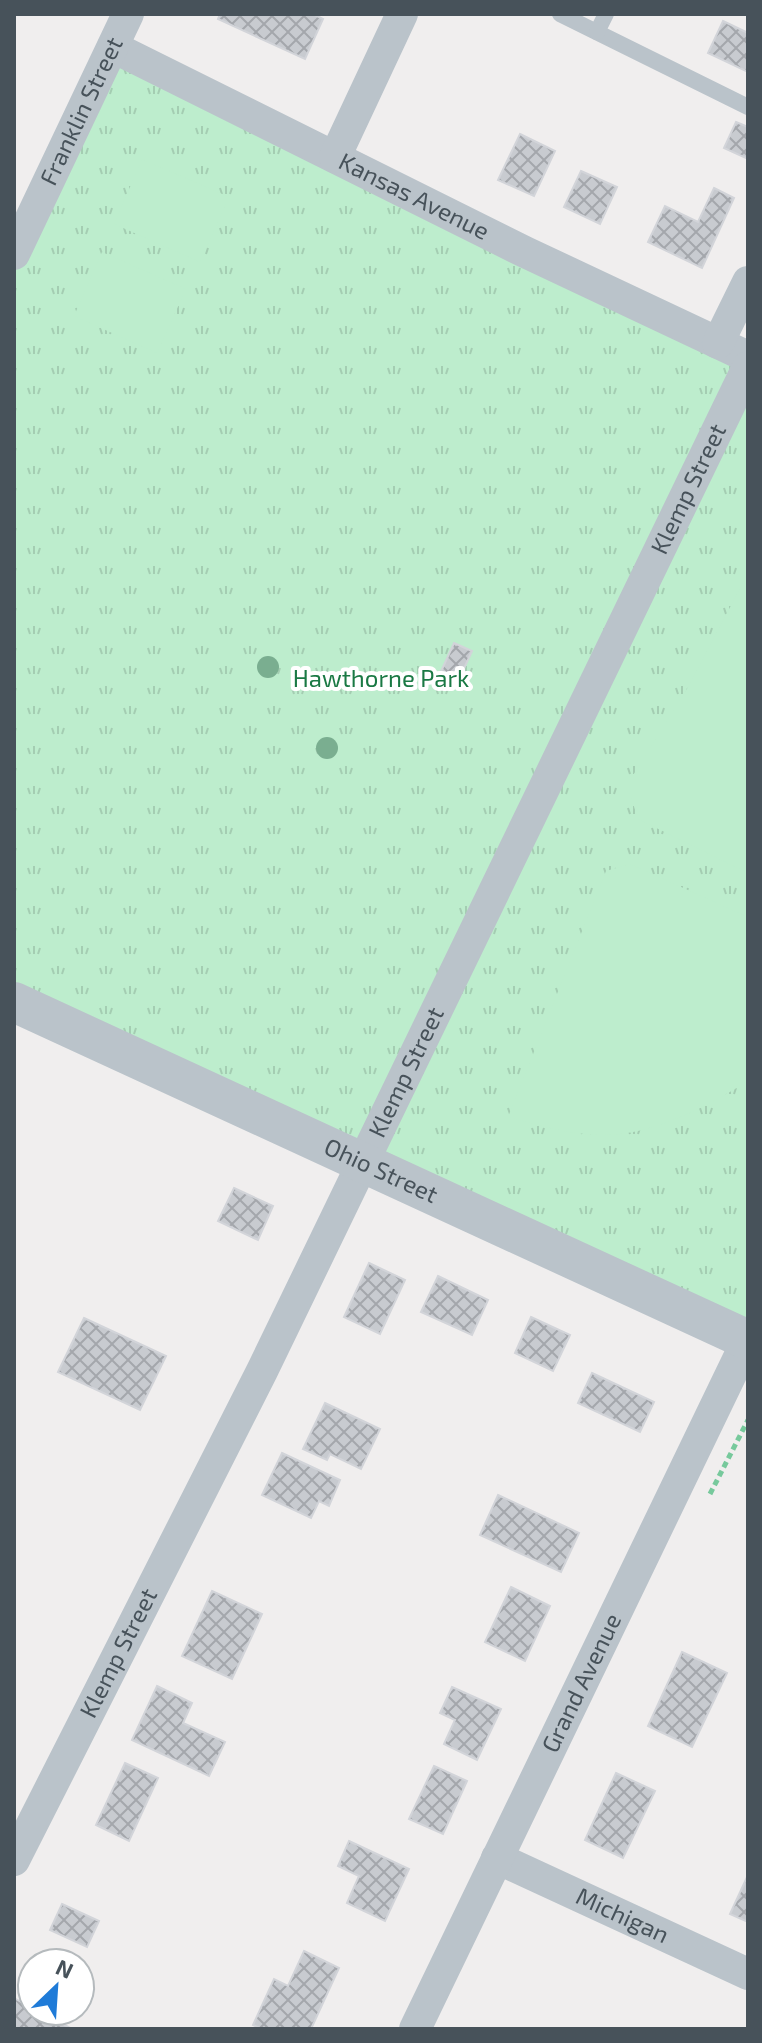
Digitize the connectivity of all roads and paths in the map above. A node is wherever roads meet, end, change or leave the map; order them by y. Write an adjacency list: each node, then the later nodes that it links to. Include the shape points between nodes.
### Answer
1 (128, 14): 6 (street, Franklin Street)
2 (402, 14): 8 (street)
3 (560, 14): 5 (lane)
4 (606, 14): 5 (lane)
5 (597, 32): 7 (lane)
6 (113, 47): 8 (street, Kansas Avenue); 9 (street, Franklin Street)
7 (748, 107)
8 (335, 157): 11 (street, Kansas Avenue)
9 (14, 254)
10 (748, 282): 11 (street)
11 (718, 343): 12 (street, Kansas Avenue)
12 (748, 357)
13 (748, 367): 15 (street, Klemp Street)
14 (14, 1002): 15 (street, Ohio Street)
15 (362, 1161): 16 (street, Ohio Street); 18 (street, Klemp Street, via 262,1371)
16 (748, 1340): 17 (street, Grand Avenue)
17 (497, 1858): 19 (street, Michigan); 20 (street, Grand Avenue)
18 (14, 1860)
19 (748, 1974)
20 (415, 2029)

